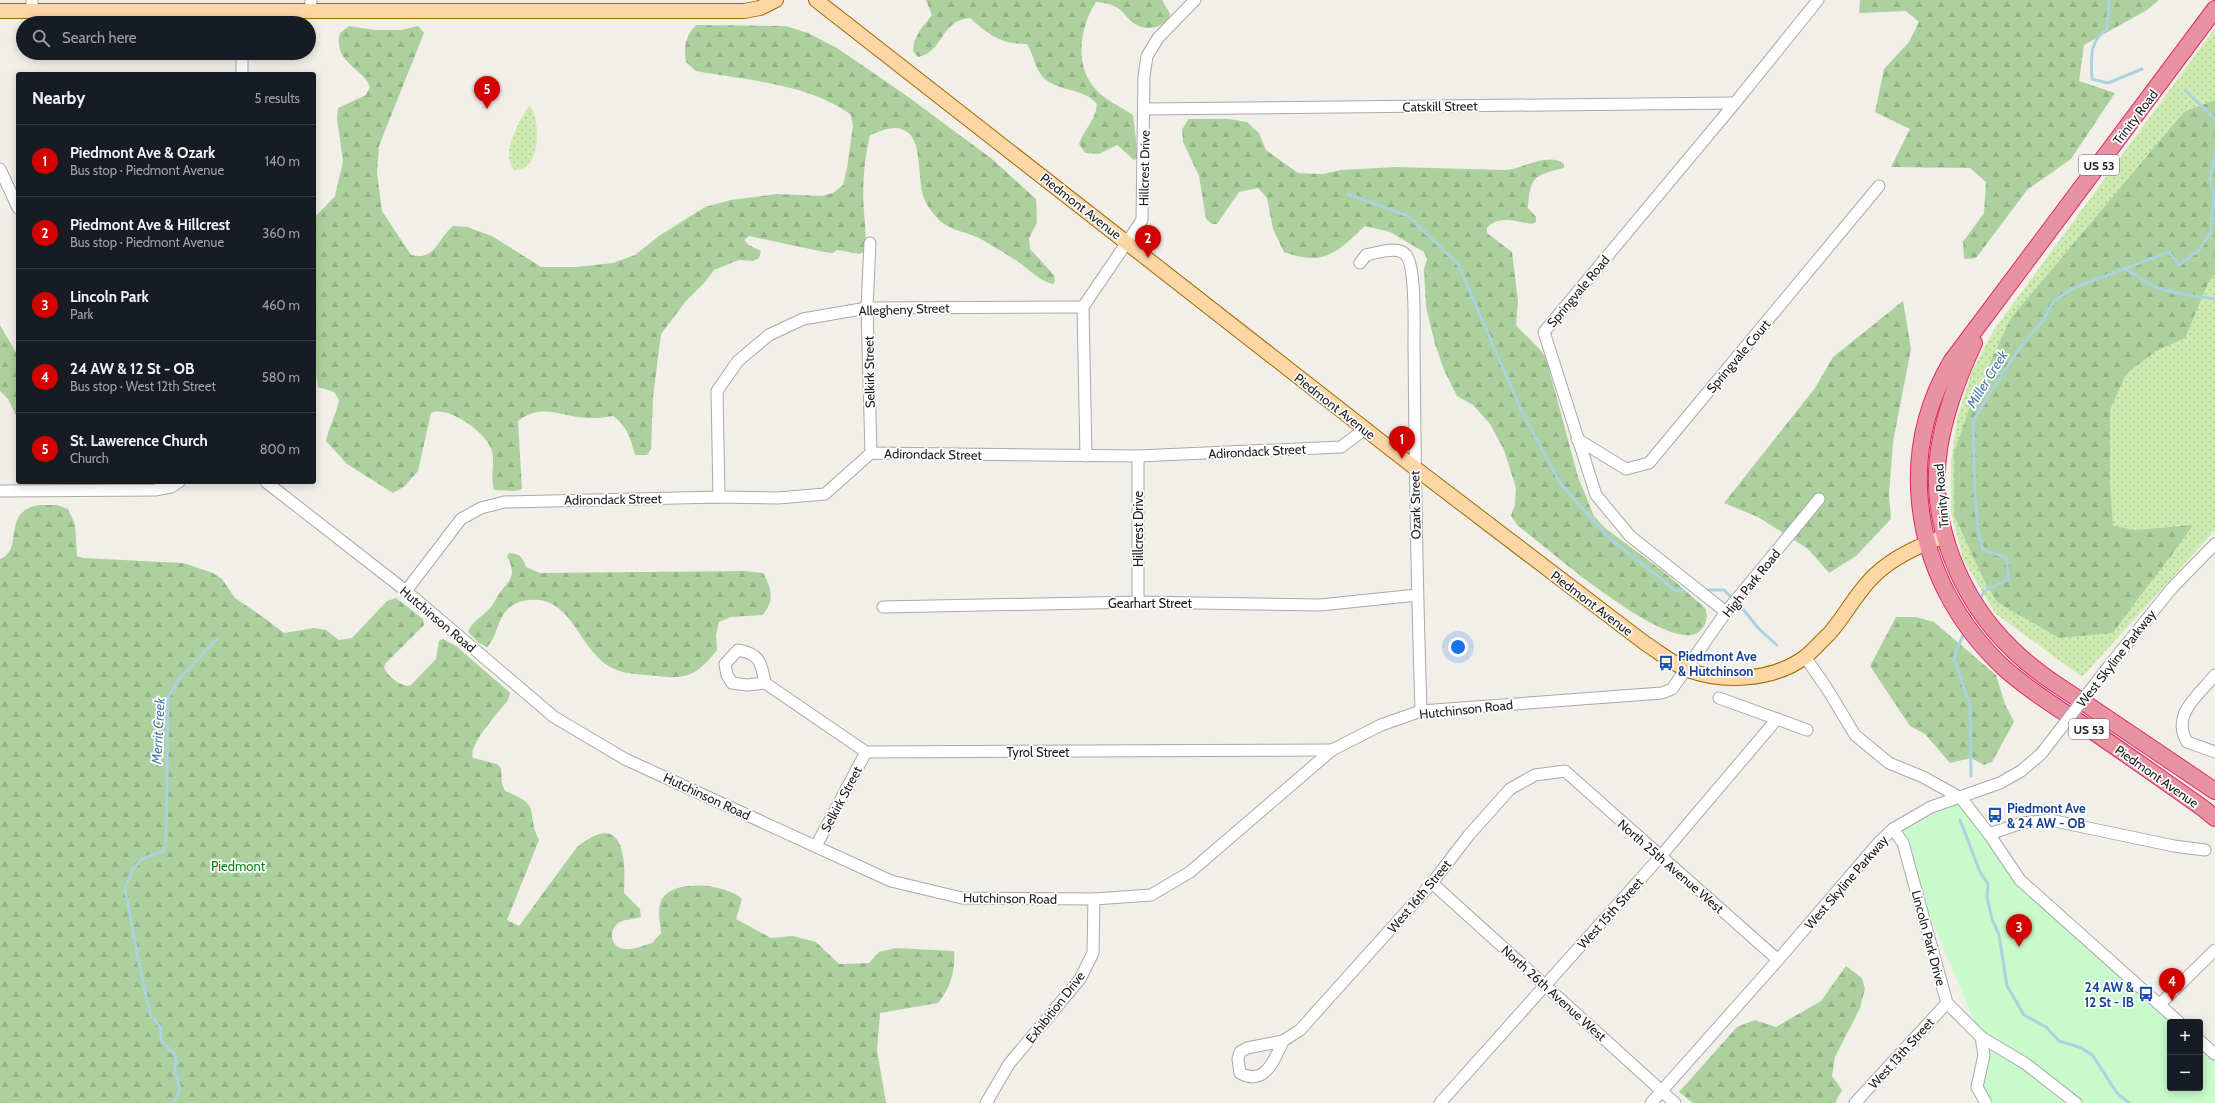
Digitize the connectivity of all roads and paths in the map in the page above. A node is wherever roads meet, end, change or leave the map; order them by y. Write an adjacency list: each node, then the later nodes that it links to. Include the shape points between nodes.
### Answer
1 (776, 0): 6 (main road, via 760,8 744,11)
2 (816, 0): 18 (main road, Piedmont Avenue)
3 (1195, 0): 14 (street, Hillcrest Drive, via 1158,38 1147,56)
4 (1818, 0): 13 (street, Springvale Road)
5 (32, 5): 8 (main road); 9 (main road)
6 (310, 5): 10 (main road)
7 (2215, 9): 23 (highway, Trinity Road / US 53)
8 (0, 10)
9 (224, 16)
10 (248, 16)
11 (242, 60): 12 (street)
12 (242, 72)
13 (1735, 104): 14 (street, Catskill Street); 25 (street, Springvale Road, via 1544,332)
14 (1144, 109): 18 (street, Hillcrest Drive, via 1142,220)
15 (0, 169): 17 (street)
16 (1878, 186): 25 (street, Springvale Court, via 1650,463 1626,469)
17 (15, 192)
18 (1127, 242): 21 (street, Hillcrest Drive); 24 (main road, Piedmont Avenue)
19 (870, 243): 22 (street, Selkirk Street)
20 (1360, 263): 29 (street, Ozark Street, via 1366,255 1401,251 1407,255 1411,268 1414,309)
21 (1083, 307): 22 (street, Allegheny Street); 27 (street)
22 (867, 308): 26 (street, Selkirk Street); 33 (street, Allegheny Street, via 803,319 769,335 738,361 717,391)
23 (1983, 321): 35 (highway, Trinity Road / US 53, via 1957,382 1942,430 1937,471); 36 (highway, Trinity Road / US 53, via 1951,362 1928,412 1918,470 1920,510)
24 (1365, 430): 28 (street, Adirondack Street, via 1341,447); 29 (main road, Piedmont Avenue)
25 (1577, 440): 42 (street, Springvale Road, via 1596,495 1630,536)
26 (871, 453): 27 (street, Adirondack Street); 33 (street, Adirondack Street, via 825,494 778,498)
27 (1086, 456): 28 (street, Adirondack Street)
28 (1138, 456): 40 (street, Hillcrest Drive)
29 (1414, 468): 39 (street, Ozark Street); 44 (main road, Piedmont Avenue, via 1646,644)
30 (176, 484): 32 (street, via 155,490)
31 (269, 484): 38 (street, Hutchinson Road)
32 (0, 491)
33 (719, 497): 38 (street, Adirondack Street, via 504,502 481,508 461,519)
34 (1819, 499): 42 (street, High Park Road)
35 (1945, 536): 36 (main road, Piedmont Avenue); 55 (highway, Piedmont Avenue / US 53, via 1955,566 1976,606 1996,633 2032,666)
36 (1926, 543): 43 (main road, Piedmont Avenue, via 1892,561 1876,574 1830,632); 57 (highway, Piedmont Avenue / US 53, via 1945,592 1983,647 2024,684)
37 (2215, 544): 56 (street, West Skyline Parkway, bridge, via 2172,588 2041,754 2021,771 2000,783)
38 (406, 592): 60 (street, Hutchinson Road, via 554,717 625,759)
39 (1417, 595): 40 (street, Gearhart Street, via 1320,605); 48 (street, Ozark Street)
40 (1138, 602): 41 (street, Gearhart Street)
41 (883, 607)
42 (1726, 612): 44 (street, High Park Road)
43 (1805, 657): 44 (main road, Piedmont Avenue, via 1773,671 1738,678 1716,677); 56 (street, via 1855,735 1889,763 1923,777)
44 (1687, 669): 48 (street, Hutchinson Road, via 1672,689 1662,693)
45 (2215, 676): 53 (street, via 2184,712 2181,732 2187,742)
46 (765, 683): 52 (street)
47 (1719, 698): 49 (street)
48 (1421, 711): 51 (street, Hutchinson Road, via 1381,725)
49 (1777, 719): 50 (street); 62 (street, West 15th Street)
50 (1807, 730)
51 (1332, 750): 52 (street, Tyrol Street); 64 (street, Hutchinson Road, via 1190,872 1151,895)
52 (866, 752): 60 (street, Selkirk Street)
53 (2215, 752)
54 (1565, 771): 62 (street, North 25th Avenue West); 63 (street, West 16th Street, via 1535,775 1510,788)
55 (2215, 792): 57 (street)
56 (1961, 798): 58 (street, West Skyline Parkway, via 1931,807); 59 (street)
57 (2210, 813)
58 (1893, 829): 66 (street, West Skyline Parkway); 68 (street, Lincoln Park Drive, via 1903,843)
59 (1989, 834): 61 (street, via 2022,823 2050,820); 69 (street, via 2020,880)
60 (816, 846): 64 (street, Hutchinson Road, via 890,881 962,898)
61 (2205, 850)
62 (1660, 857): 66 (street, North 25th Avenue West); 67 (street, West 15th Street)
63 (1432, 883): 67 (street, North 26th Avenue West); 72 (street, West 16th Street, via 1300,1030)
64 (1094, 899): 76 (street, Exhibition Drive, via 1093,953 1080,979 1009,1064)
65 (2215, 950): 69 (street)
66 (1778, 960): 75 (street, West Skyline Parkway)
67 (1545, 984): 75 (street, North 26th Avenue West); 77 (street, West 15th Street)
68 (1947, 1003): 71 (street, Lincoln Park Drive); 80 (street, West 13th Street)
69 (2160, 1004): 70 (street)
70 (2176, 1019)
71 (1981, 1037): 81 (street, via 1984,1055 1977,1087); 82 (street, Lincoln Park Drive, via 2026,1064)
72 (1283, 1041)
73 (2203, 1043): 74 (street)
74 (2215, 1054)
75 (1662, 1091): 78 (street, West Skyline Parkway); 79 (street, North 26th Avenue West)
76 (986, 1103)
77 (1440, 1103)
78 (1651, 1103)
79 (1675, 1103)
80 (1855, 1103)
81 (1986, 1103)
82 (2076, 1103)

